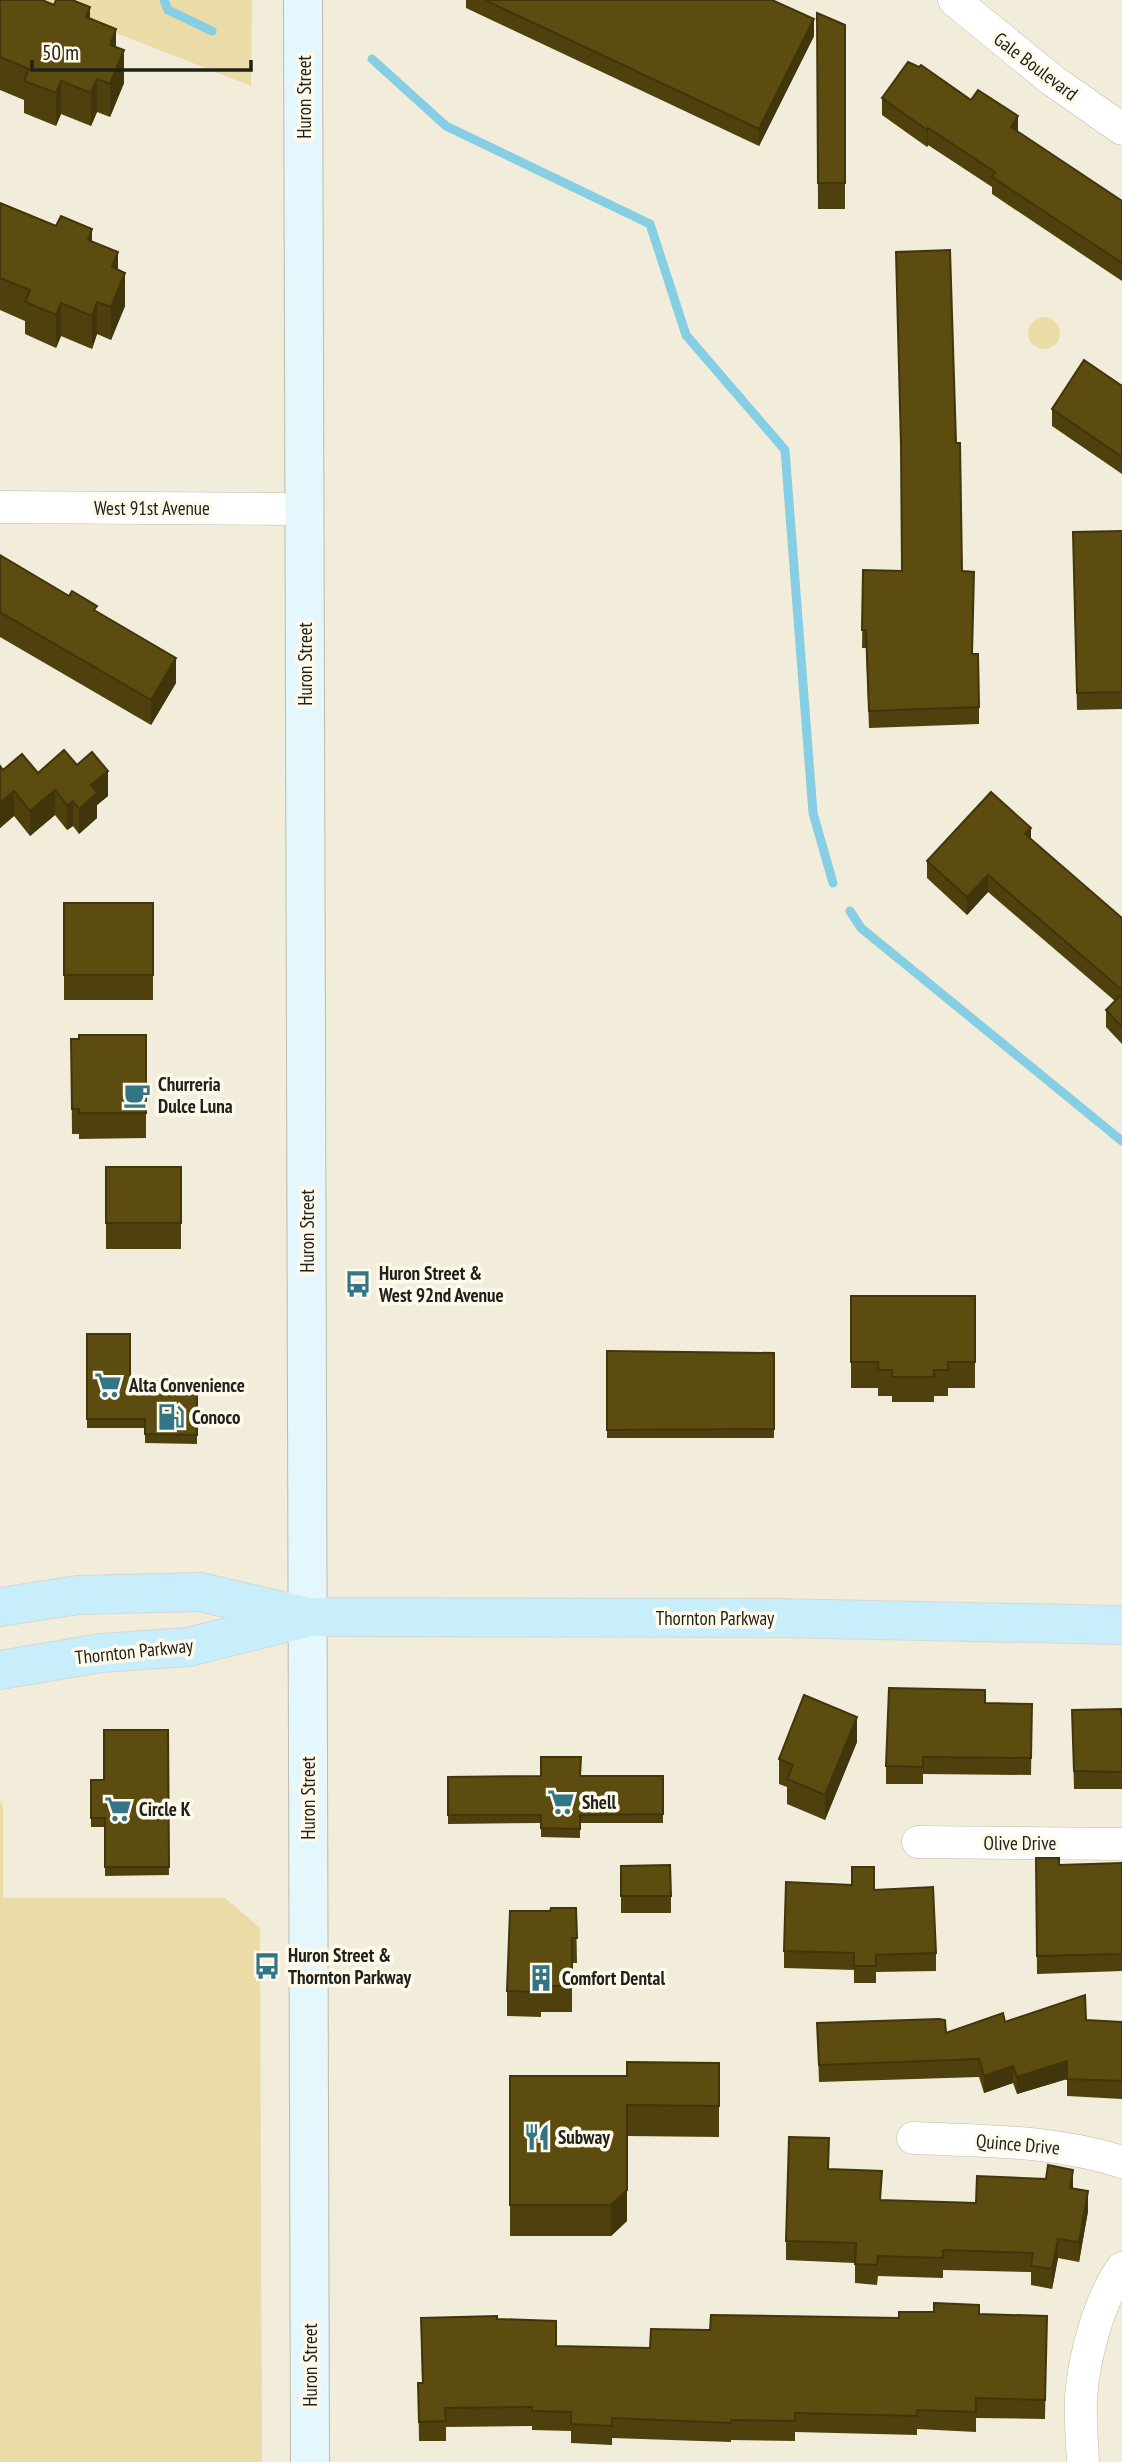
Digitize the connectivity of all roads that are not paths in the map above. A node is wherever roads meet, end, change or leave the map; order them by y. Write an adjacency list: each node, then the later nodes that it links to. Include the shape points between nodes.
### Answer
1 (303, 0): 5 (main road, Huron Street)
2 (954, 0): 3 (street, Gale Boulevard, via 1052,80)
3 (1122, 129)
4 (0, 507): 5 (street, West 91st Avenue)
5 (305, 509): 7 (main road, Huron Street)
6 (0, 1607): 7 (main road, Thornton Parkway, via 78,1595 200,1592)
7 (308, 1617): 8 (main road, Thornton Parkway, via 777,1618); 9 (main road, Thornton Parkway, via 188,1647 101,1653); 15 (main road, Huron Street)
8 (1122, 1625)
9 (0, 1670)
10 (918, 1842): 11 (street, Olive Drive)
11 (1122, 1844)
12 (913, 2138): 13 (street, Quince Drive, via 1063,2147)
13 (1122, 2162)
14 (1122, 2268): 16 (street, via 1096,2322 1088,2353 1081,2396)
15 (310, 2462)
16 (1083, 2462)

